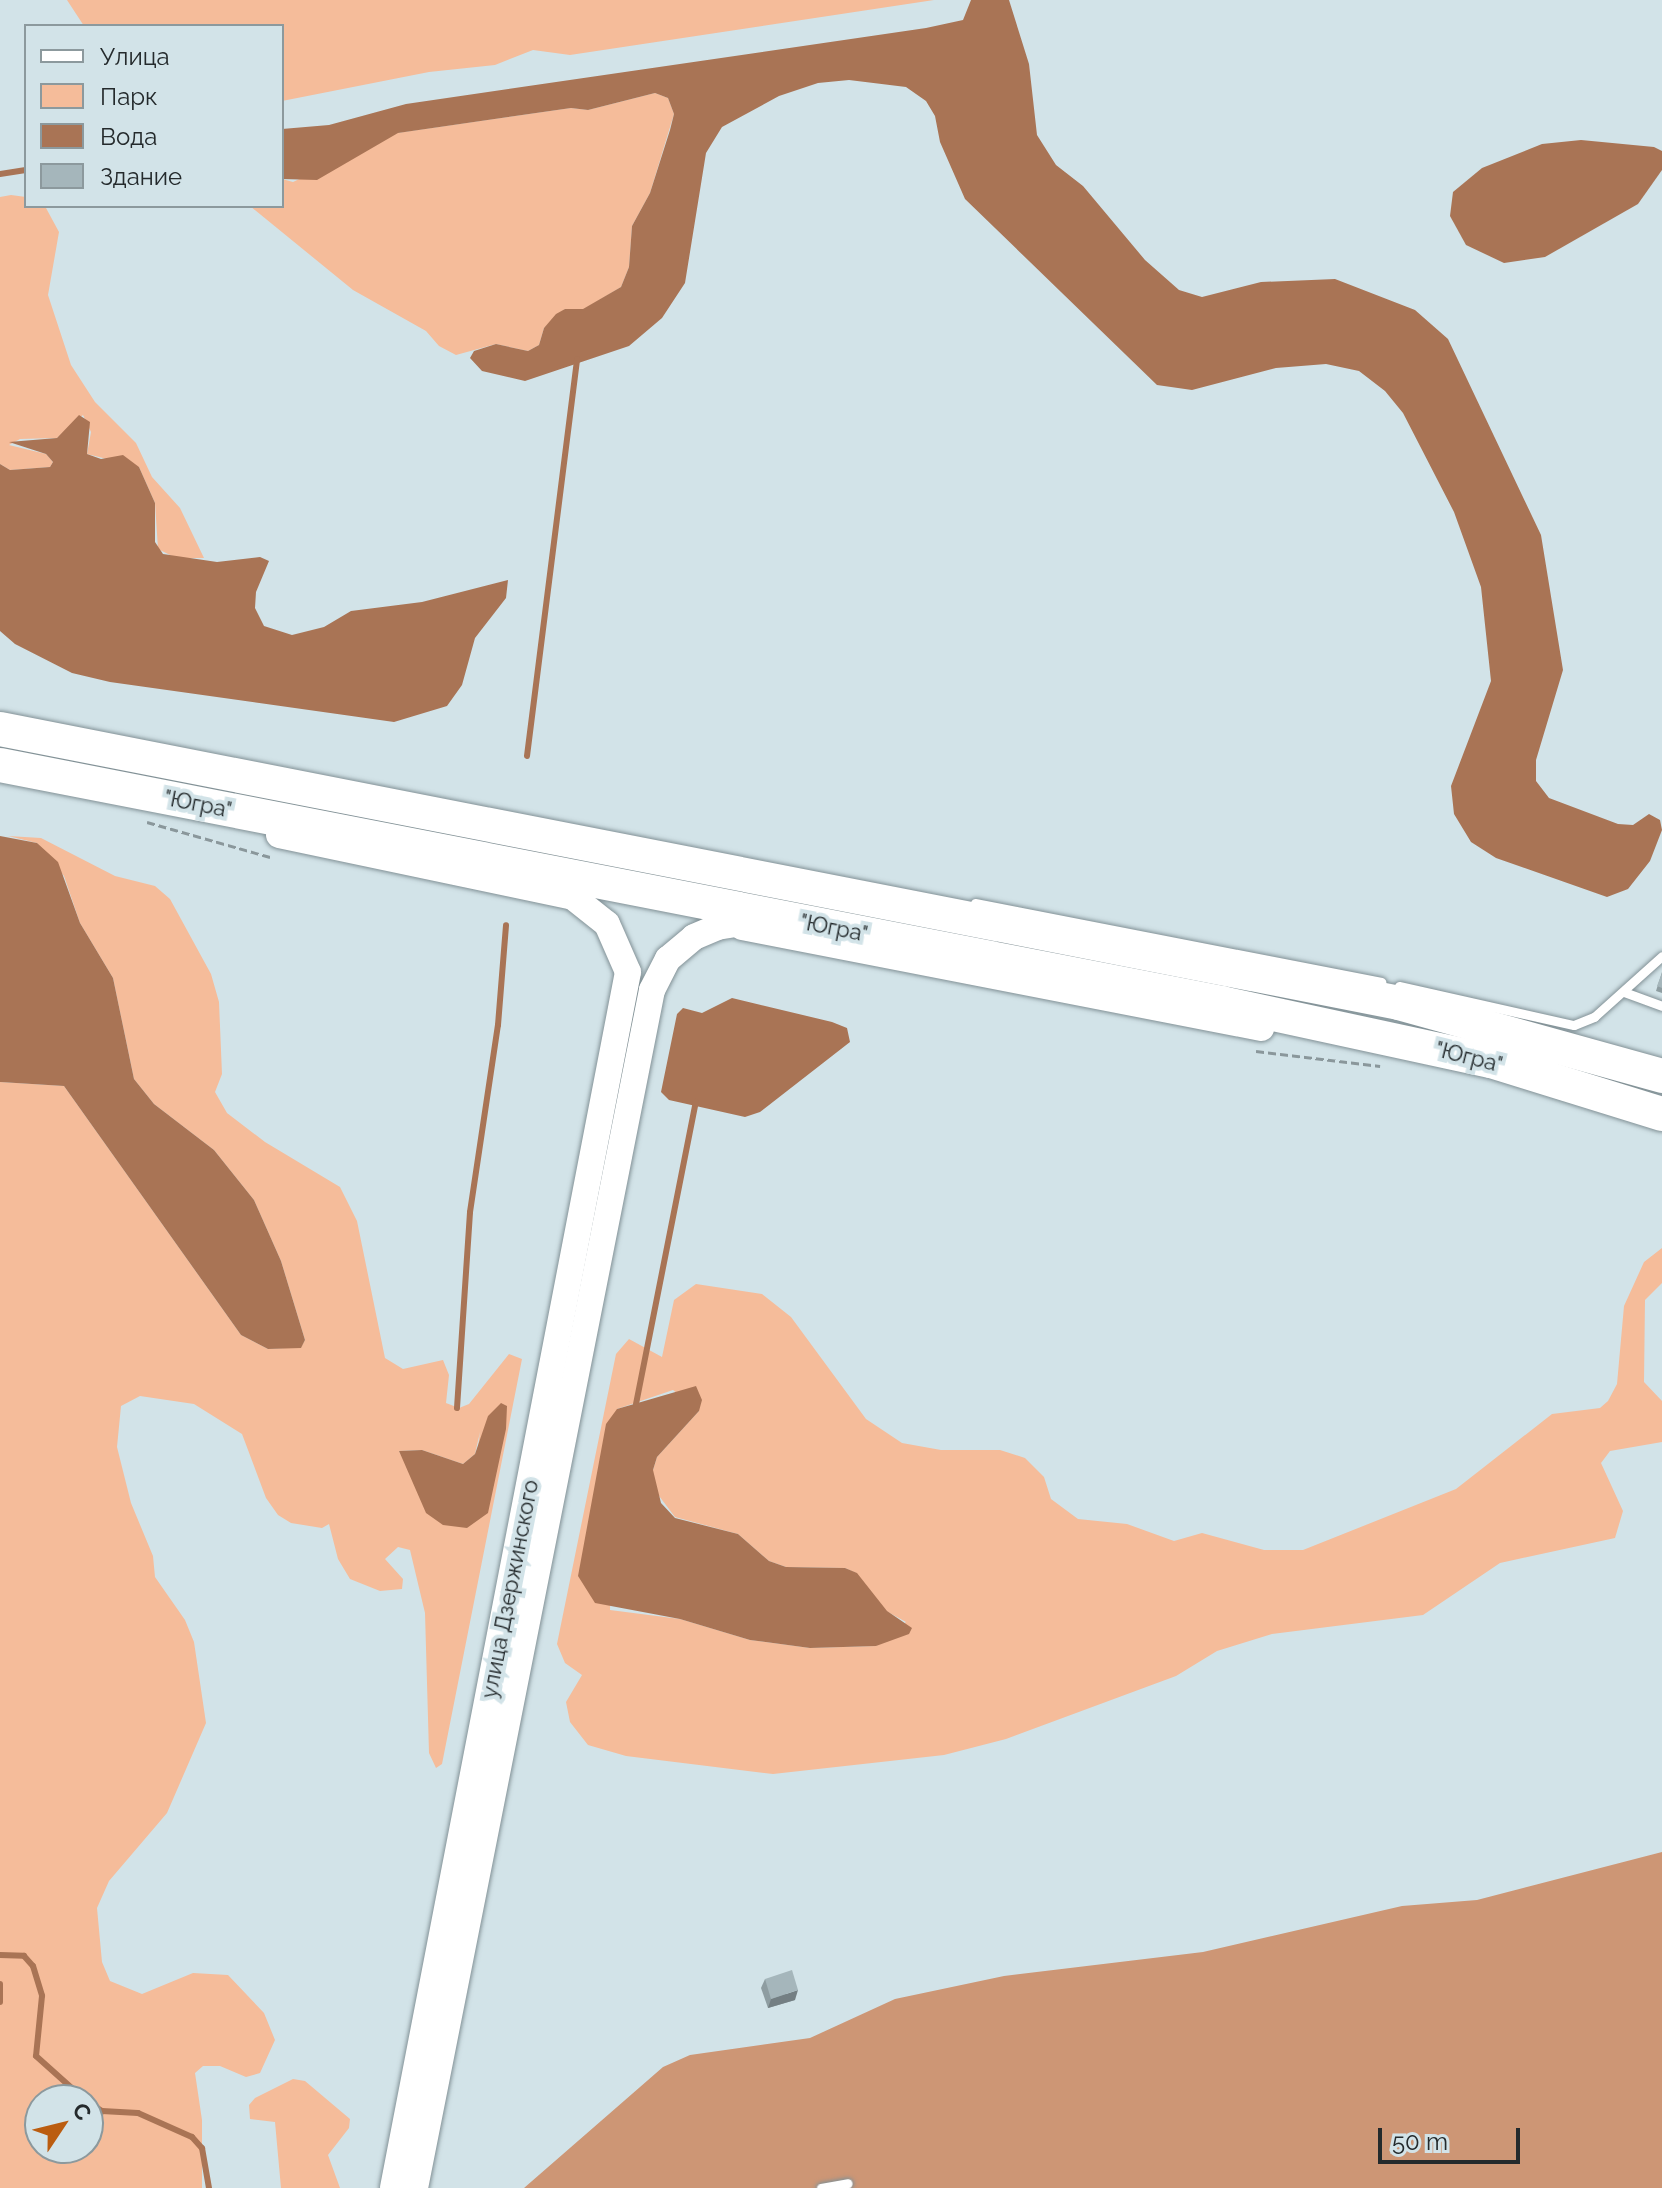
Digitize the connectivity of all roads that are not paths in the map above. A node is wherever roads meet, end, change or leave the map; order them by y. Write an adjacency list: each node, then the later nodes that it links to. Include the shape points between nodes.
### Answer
1 (0, 729): 5 (highway, "Югра")
2 (0, 765): 3 (highway, "Югра")
3 (49, 775): 4 (highway, "Югра"); 8 (street, via 320,845 553,890)
4 (538, 870): 8 (street); 9 (highway, "Югра")
5 (753, 877): 6 (lane); 16 (highway, "Югра", via 1399,1003)
6 (924, 896)
7 (966, 902): 12 (lane, via 1358,977 1564,1024 1594,1017)
8 (587, 904): 13 (street, via 623,949)
9 (776, 917): 10 (street); 15 (highway, "Югра")
10 (727, 925): 13 (street, via 694,937 673,953); 15 (street, via 1311,1037)
11 (1662, 956): 12 (lane)
12 (1624, 992): 14 (lane)
13 (639, 993): 19 (street, улица Дзержинского); 20 (street, улица Дзержинского)
14 (1662, 1006)
15 (1449, 1051): 17 (highway, "Югра")
16 (1662, 1076)
17 (1662, 1114)
18 (848, 2183): 21 (lane)
19 (393, 2188)
20 (415, 2188)
21 (821, 2188)

